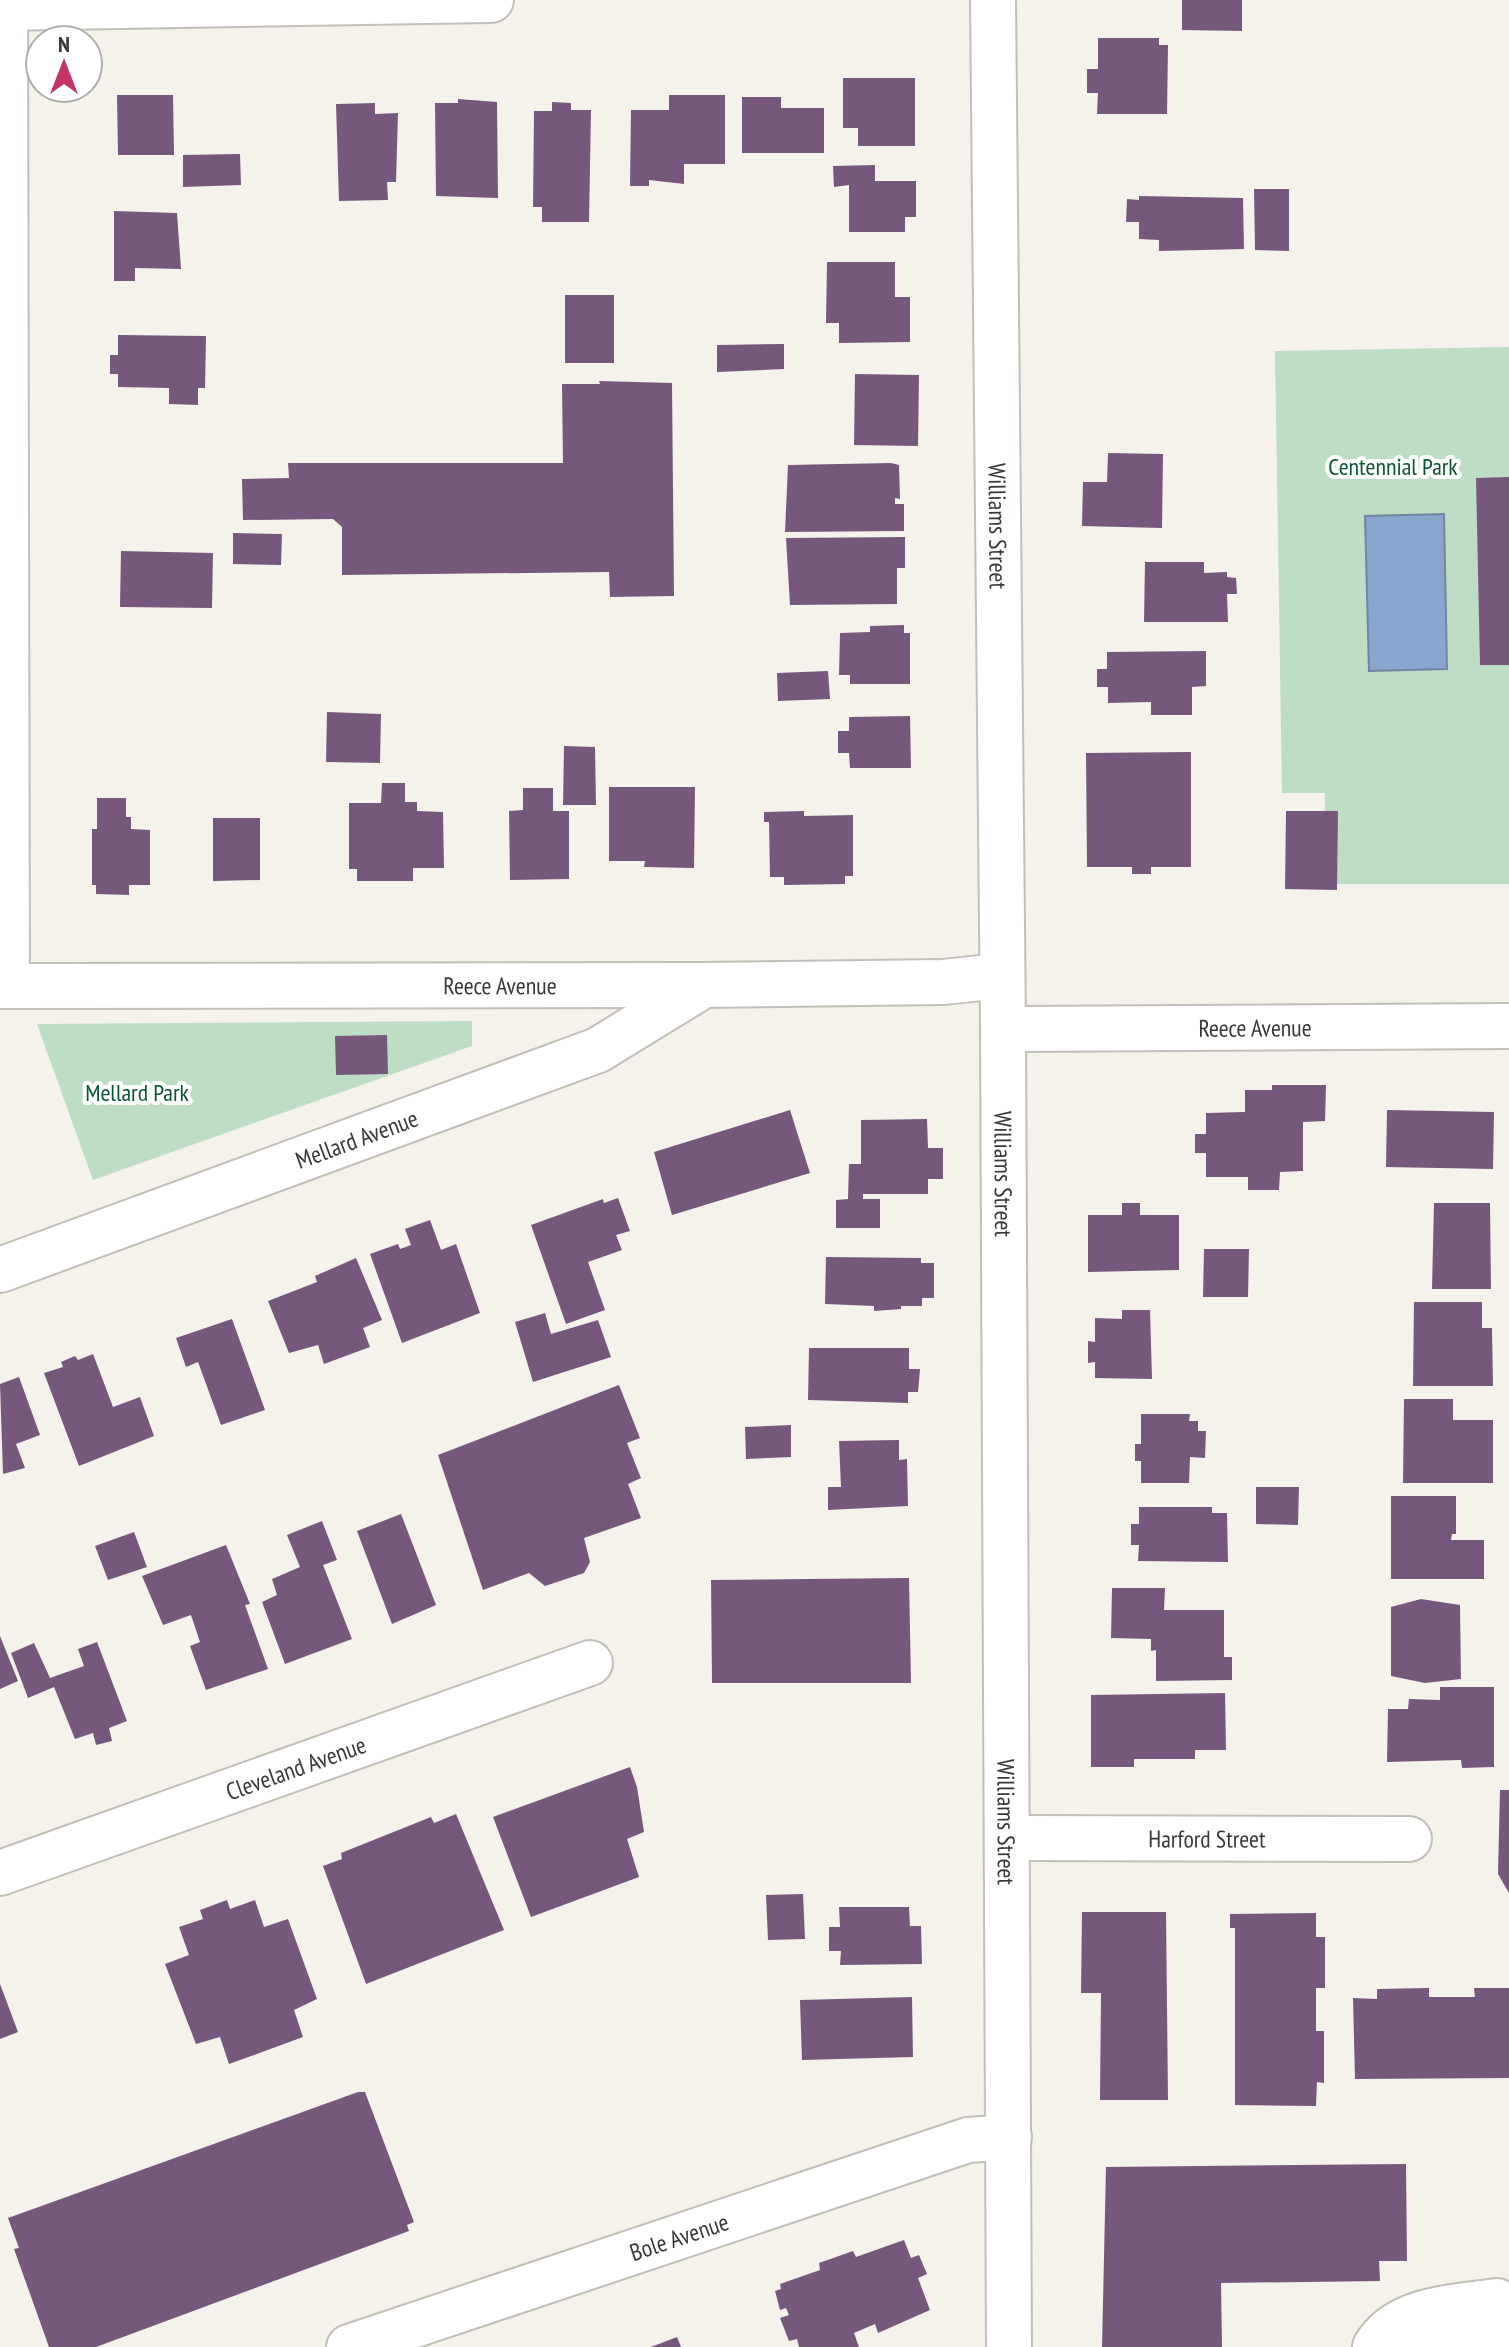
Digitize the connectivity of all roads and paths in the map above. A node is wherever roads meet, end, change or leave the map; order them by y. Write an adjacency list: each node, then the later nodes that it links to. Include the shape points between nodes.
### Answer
1 (491, 0): 3 (street)
2 (993, 0): 4 (street, Williams Street)
3 (3, 8): 6 (street)
4 (1000, 976): 5 (street, Reece Avenue, via 943,982); 8 (street, Williams Street)
5 (704, 985): 6 (street, Reece Avenue); 9 (street, Mellard Avenue, via 598,1050)
6 (3, 986)
7 (1509, 1026): 8 (street, Reece Avenue)
8 (1003, 1029): 11 (street, Williams Street)
9 (0, 1270)
10 (590, 1663): 13 (street, Cleveland Avenue)
11 (1007, 1838): 12 (street, Harford Street); 14 (street, Williams Street)
12 (1409, 1839)
13 (0, 1873)
14 (1009, 2137): 16 (street, Bole Avenue, via 968,2140); 17 (street, Williams Street)
15 (1502, 2317): 18 (street, via 1420,2313 1381,2336)
16 (349, 2347)
17 (1009, 2347)
18 (1375, 2347)

